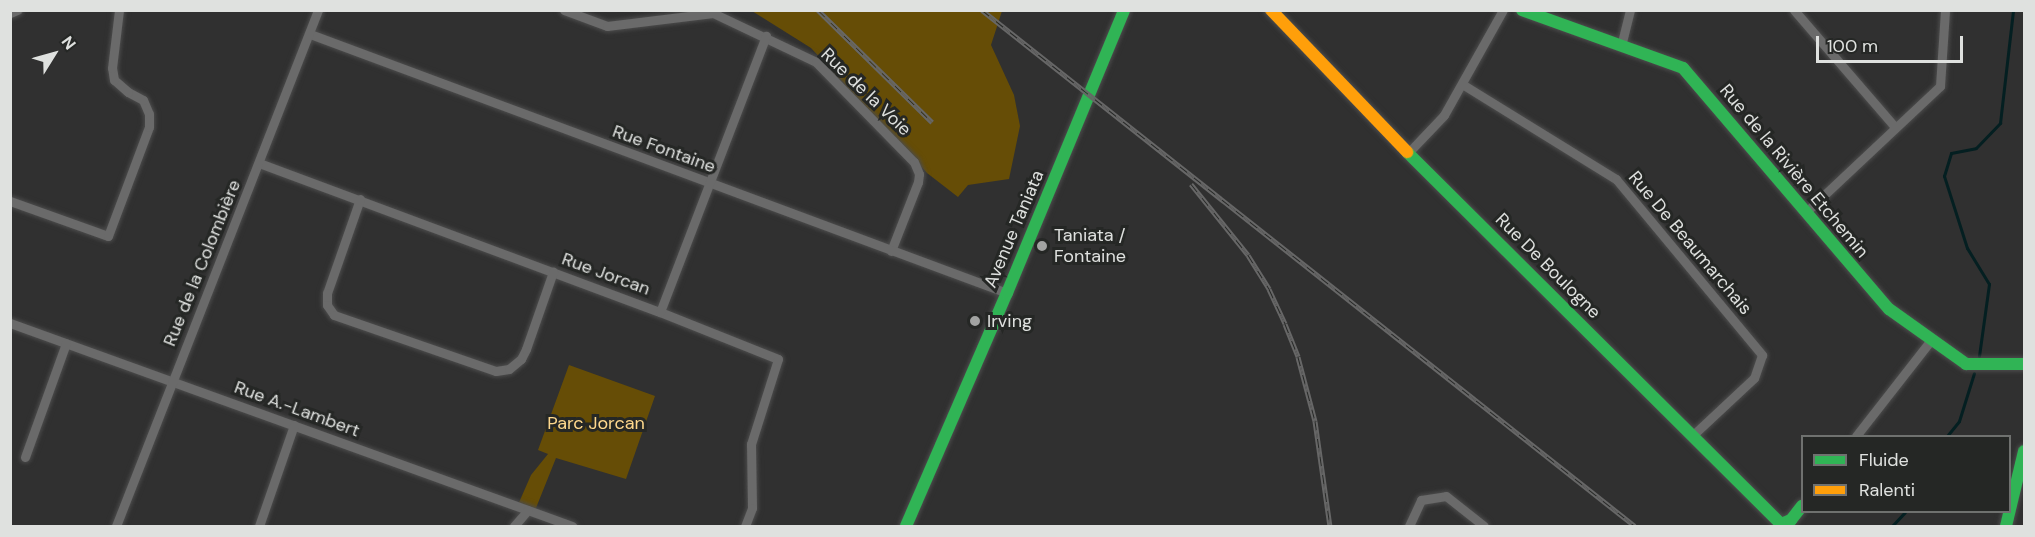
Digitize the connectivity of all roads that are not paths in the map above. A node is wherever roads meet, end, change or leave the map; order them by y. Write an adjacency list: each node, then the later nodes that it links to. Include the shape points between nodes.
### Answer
1 (16, 10): 12 (street)
2 (119, 10): 22 (street, via 114,80 143,99 149,127 108,236)
3 (318, 10): 13 (street, Rue de la Colombière)
4 (564, 10): 14 (street, Rue de la Voie, via 607,26 713,13)
5 (1124, 10): 26 (street, Avenue Taniata)
6 (1271, 10): 18 (street, Rue De Boulogne)
7 (1503, 10): 16 (street)
8 (1522, 10): 15 (street, Rue de la Rivière Etchemin)
9 (1630, 10): 15 (street)
10 (1794, 10): 17 (street)
11 (1945, 10): 17 (street, via 1940,86)
12 (10, 13)
13 (310, 34): 19 (street, Rue de la Colombière); 20 (street, Rue Fontaine)
14 (766, 36): 20 (street); 24 (street, Rue de la Voie, via 816,62 914,162 918,182)
15 (1622, 46): 23 (street, Rue de la Rivière Etchemin, via 1683,68)
16 (1462, 84): 18 (street, via 1444,115); 34 (street, Rue De Beaumarchais, via 1616,179 1762,355 1754,378)
17 (1895, 127): 23 (street)
18 (1408, 153): 34 (street, Rue De Boulogne)
19 (259, 163): 21 (street, Rue Jorcan); 32 (street, Rue de la Colombière)
20 (710, 184): 24 (street, Rue Fontaine); 27 (street)
21 (360, 199): 25 (street, Rue Jorcan); 25 (street, via 327,293 327,305 334,315 496,371 509,369 526,348)
22 (10, 201)
23 (1806, 212): 29 (street, Rue de la Rivière Etchemin, via 1889,309)
24 (891, 251): 26 (street, Rue Fontaine)
25 (553, 272): 27 (street, Rue Jorcan)
26 (1007, 293): 46 (street, Avenue Taniata)
27 (660, 312): 45 (street, Rue Jorcan, via 778,359 751,444 752,508)
28 (10, 323): 30 (street, Rue A.-Lambert)
29 (1931, 340): 31 (street, Rue de la Rivière Etchemin, via 1966,364); 35 (street)
30 (66, 343): 32 (street, Rue A.-Lambert); 37 (street)
31 (2025, 364)
32 (173, 382): 33 (street, Rue A.-Lambert); 41 (street, Rue de la Colombière)
33 (294, 425): 40 (street, Rue A.-Lambert); 42 (street)
34 (1692, 435): 39 (street, Rue De Boulogne, via 1781,524 1791,520)
35 (1857, 435)
36 (2025, 451): 38 (street)
37 (25, 457)
38 (2011, 506)
39 (1801, 508)
40 (528, 510): 43 (street); 44 (street, Rue A.-Lambert)
41 (116, 526)
42 (259, 526)
43 (514, 526)
44 (572, 526)
45 (745, 526)
46 (906, 526)
47 (1409, 526): 48 (street, via 1421,500 1446,496)
48 (1485, 526)

